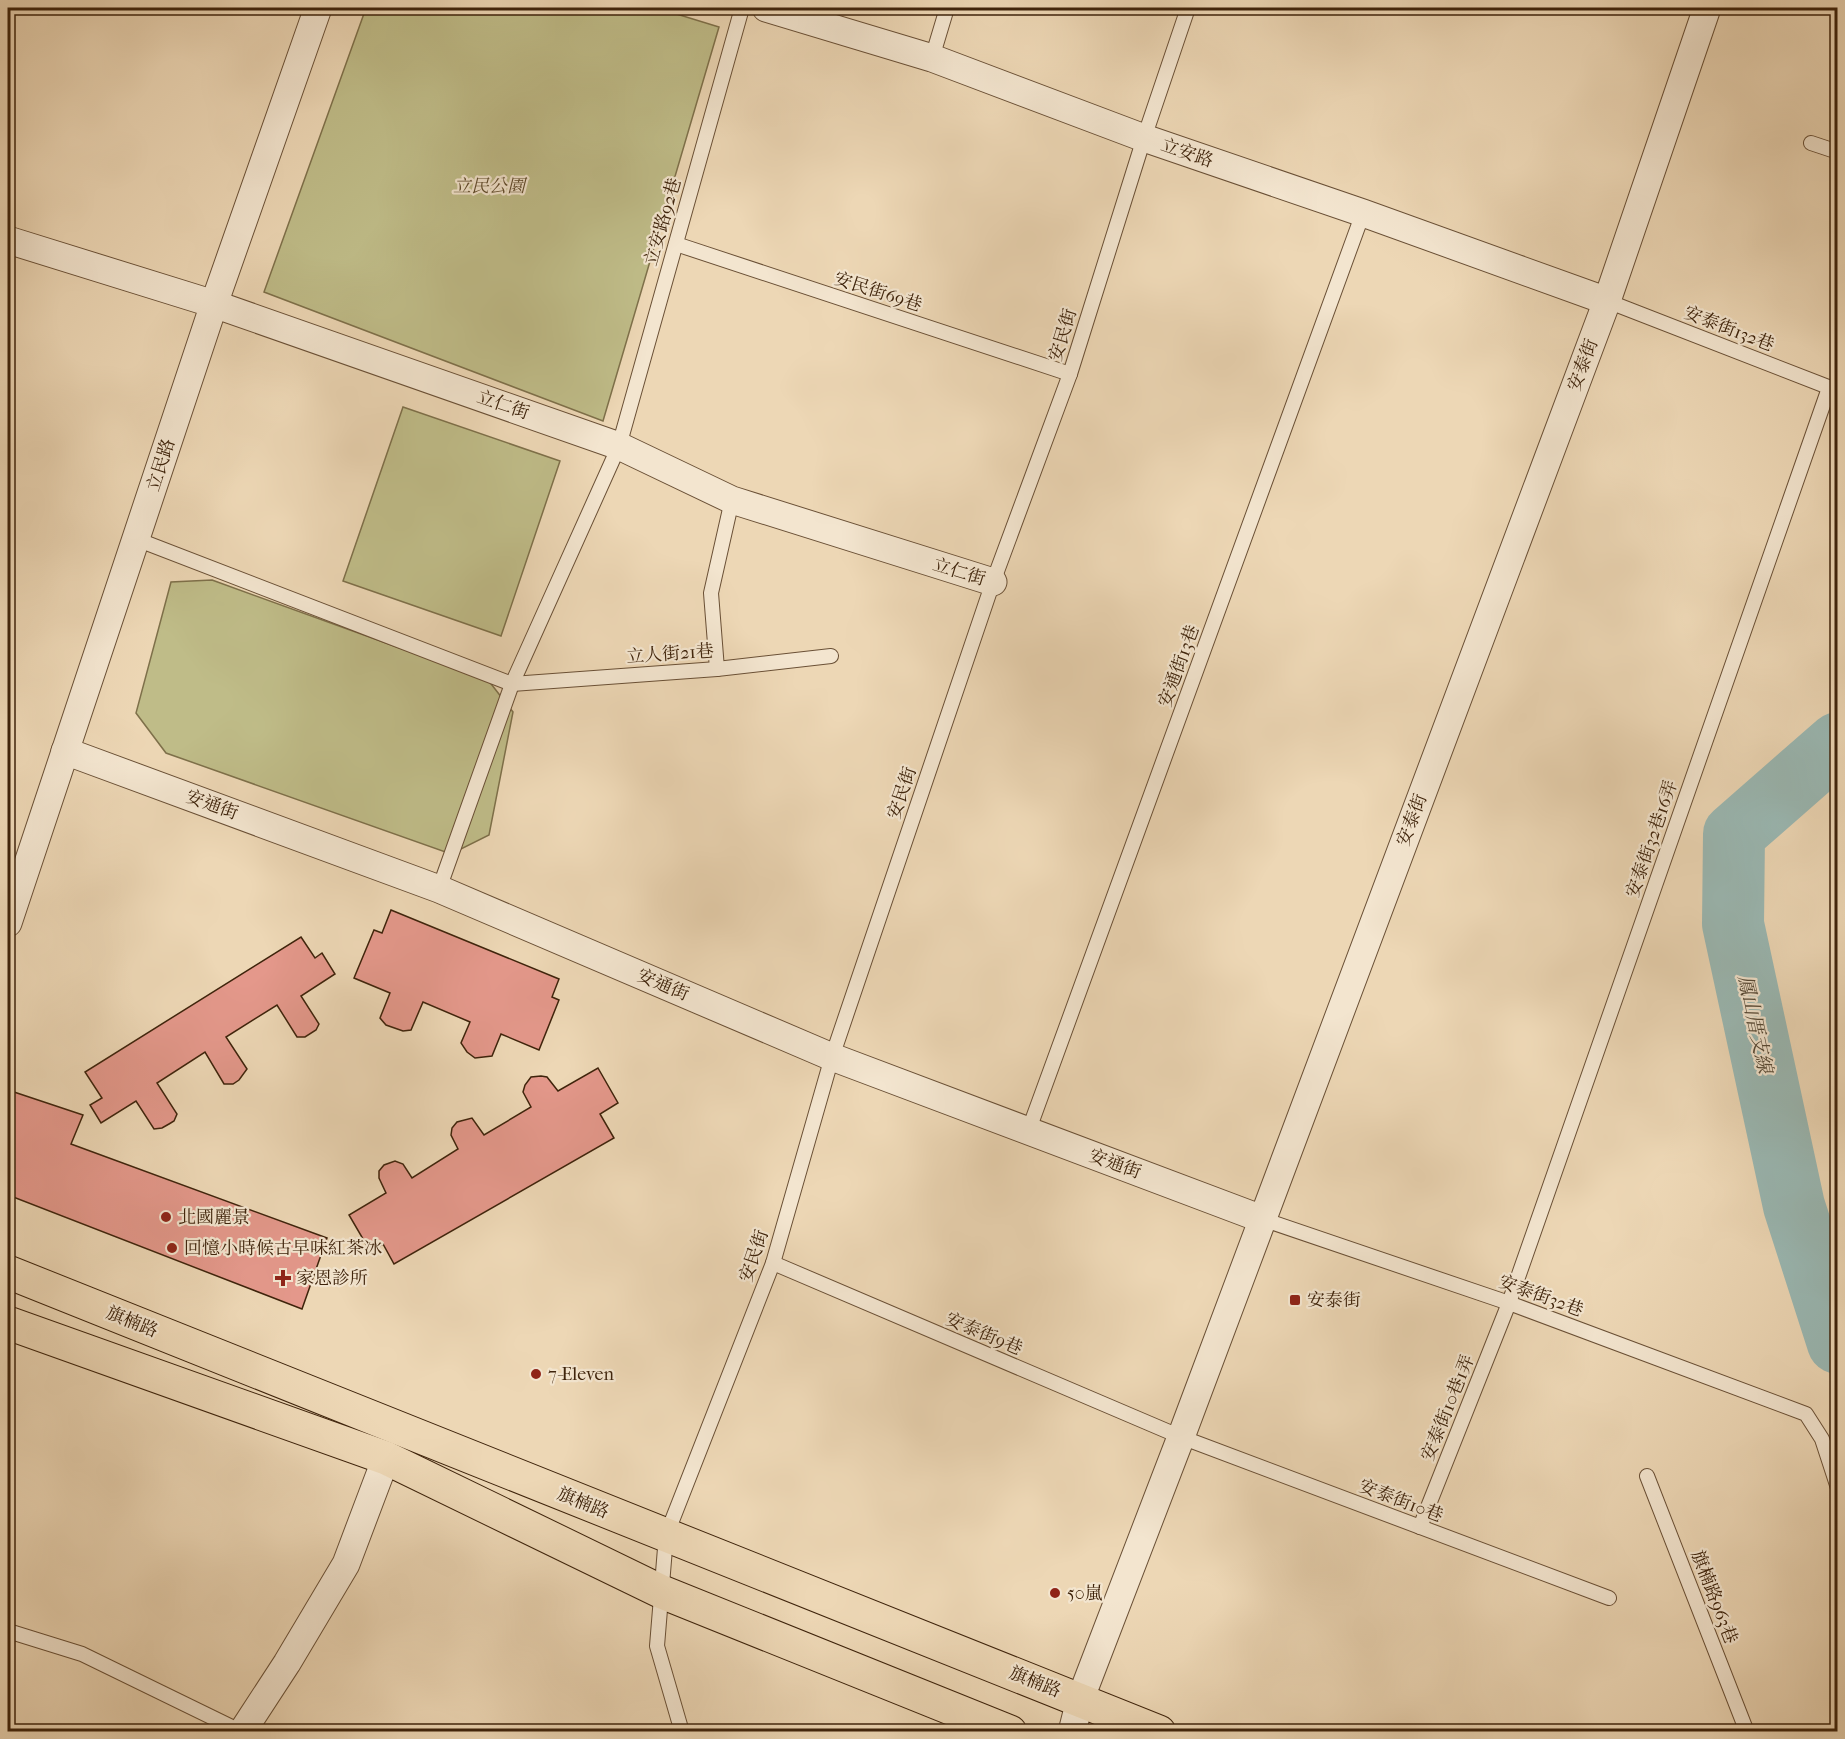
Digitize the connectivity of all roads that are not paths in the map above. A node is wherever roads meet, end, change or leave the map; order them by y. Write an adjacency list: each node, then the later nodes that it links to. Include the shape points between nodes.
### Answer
1 (318, 8): 15 (street, 立民路)
2 (742, 8): 13 (lane, 立安路92巷)
3 (766, 8): 7 (street, 立安路)
4 (947, 8): 7 (lane)
5 (1188, 8): 8 (lane, 安民街)
6 (1707, 8): 14 (street, 安泰街)
7 (932, 58): 8 (street, 立安路)
8 (1144, 138): 11 (street, 立安路); 16 (lane, 安民街)
9 (1811, 143): 10 (lane)
10 (1838, 152)
11 (1363, 213): 14 (street, 立安路); 29 (lane, 安通街13巷)
12 (8, 240): 15 (street, 立仁街)
13 (676, 244): 16 (lane, 安民街69巷); 18 (lane, 立安路92巷)
14 (1607, 301): 17 (lane, 安泰街132巷); 30 (street, 安泰街)
15 (214, 304): 18 (street, 立仁街); 20 (street, 立民路)
16 (1070, 374): 21 (lane, 安民街)
17 (1833, 389): 33 (lane, 安泰街32巷16弄)
18 (618, 446): 19 (street, 立仁街); 24 (lane, 立安路92巷)
19 (732, 500): 21 (street, 立仁街); 23 (lane, via 711,593)
20 (136, 539): 24 (lane); 25 (street, 立民路)
21 (993, 582): 28 (lane, 安民街)
22 (831, 656): 23 (lane, 立人街21巷)
23 (717, 669): 24 (lane, 立人街21巷)
24 (512, 684): 26 (lane, 立安路92巷)
25 (65, 751): 26 (street, 安通街); 27 (street, 立民路)
26 (439, 889): 28 (street, 安通街)
27 (8, 923)
28 (832, 1057): 29 (street, 安通街); 31 (lane, 安民街)
29 (1028, 1132): 30 (street, 安通街)
30 (1262, 1219): 33 (lane, 安泰街32巷); 35 (street, 安泰街)
31 (773, 1263): 35 (lane, 安泰街9巷); 40 (lane, 安民街)
32 (8, 1272): 40 (main road, 旗楠路)
33 (1509, 1303): 38 (lane, 安泰街32巷, via 1806,1414 1822,1439); 39 (lane, 安泰街10巷1弄)
34 (8, 1323): 36 (main road)
35 (1181, 1437): 39 (lane, 安泰街10巷); 44 (street, 安泰街)
36 (386, 1458): 41 (main road); 45 (street, via 346,1564)
37 (1647, 1476): 50 (lane, 旗楠路963巷)
38 (1838, 1488)
39 (1420, 1527): 42 (lane, 安泰街10巷)
40 (666, 1536): 41 (lane, 安民街); 44 (main road, 旗楠路)
41 (662, 1592): 46 (lane, 安民街, via 657,1646); 47 (main road)
42 (1609, 1598)
43 (8, 1631): 45 (lane, via 82,1654)
44 (1080, 1700): 48 (street, 安泰街); 49 (main road, 旗楠路)
45 (242, 1731)
46 (682, 1731)
47 (1010, 1731)
48 (1072, 1731)
49 (1159, 1731)
50 (1747, 1731)

